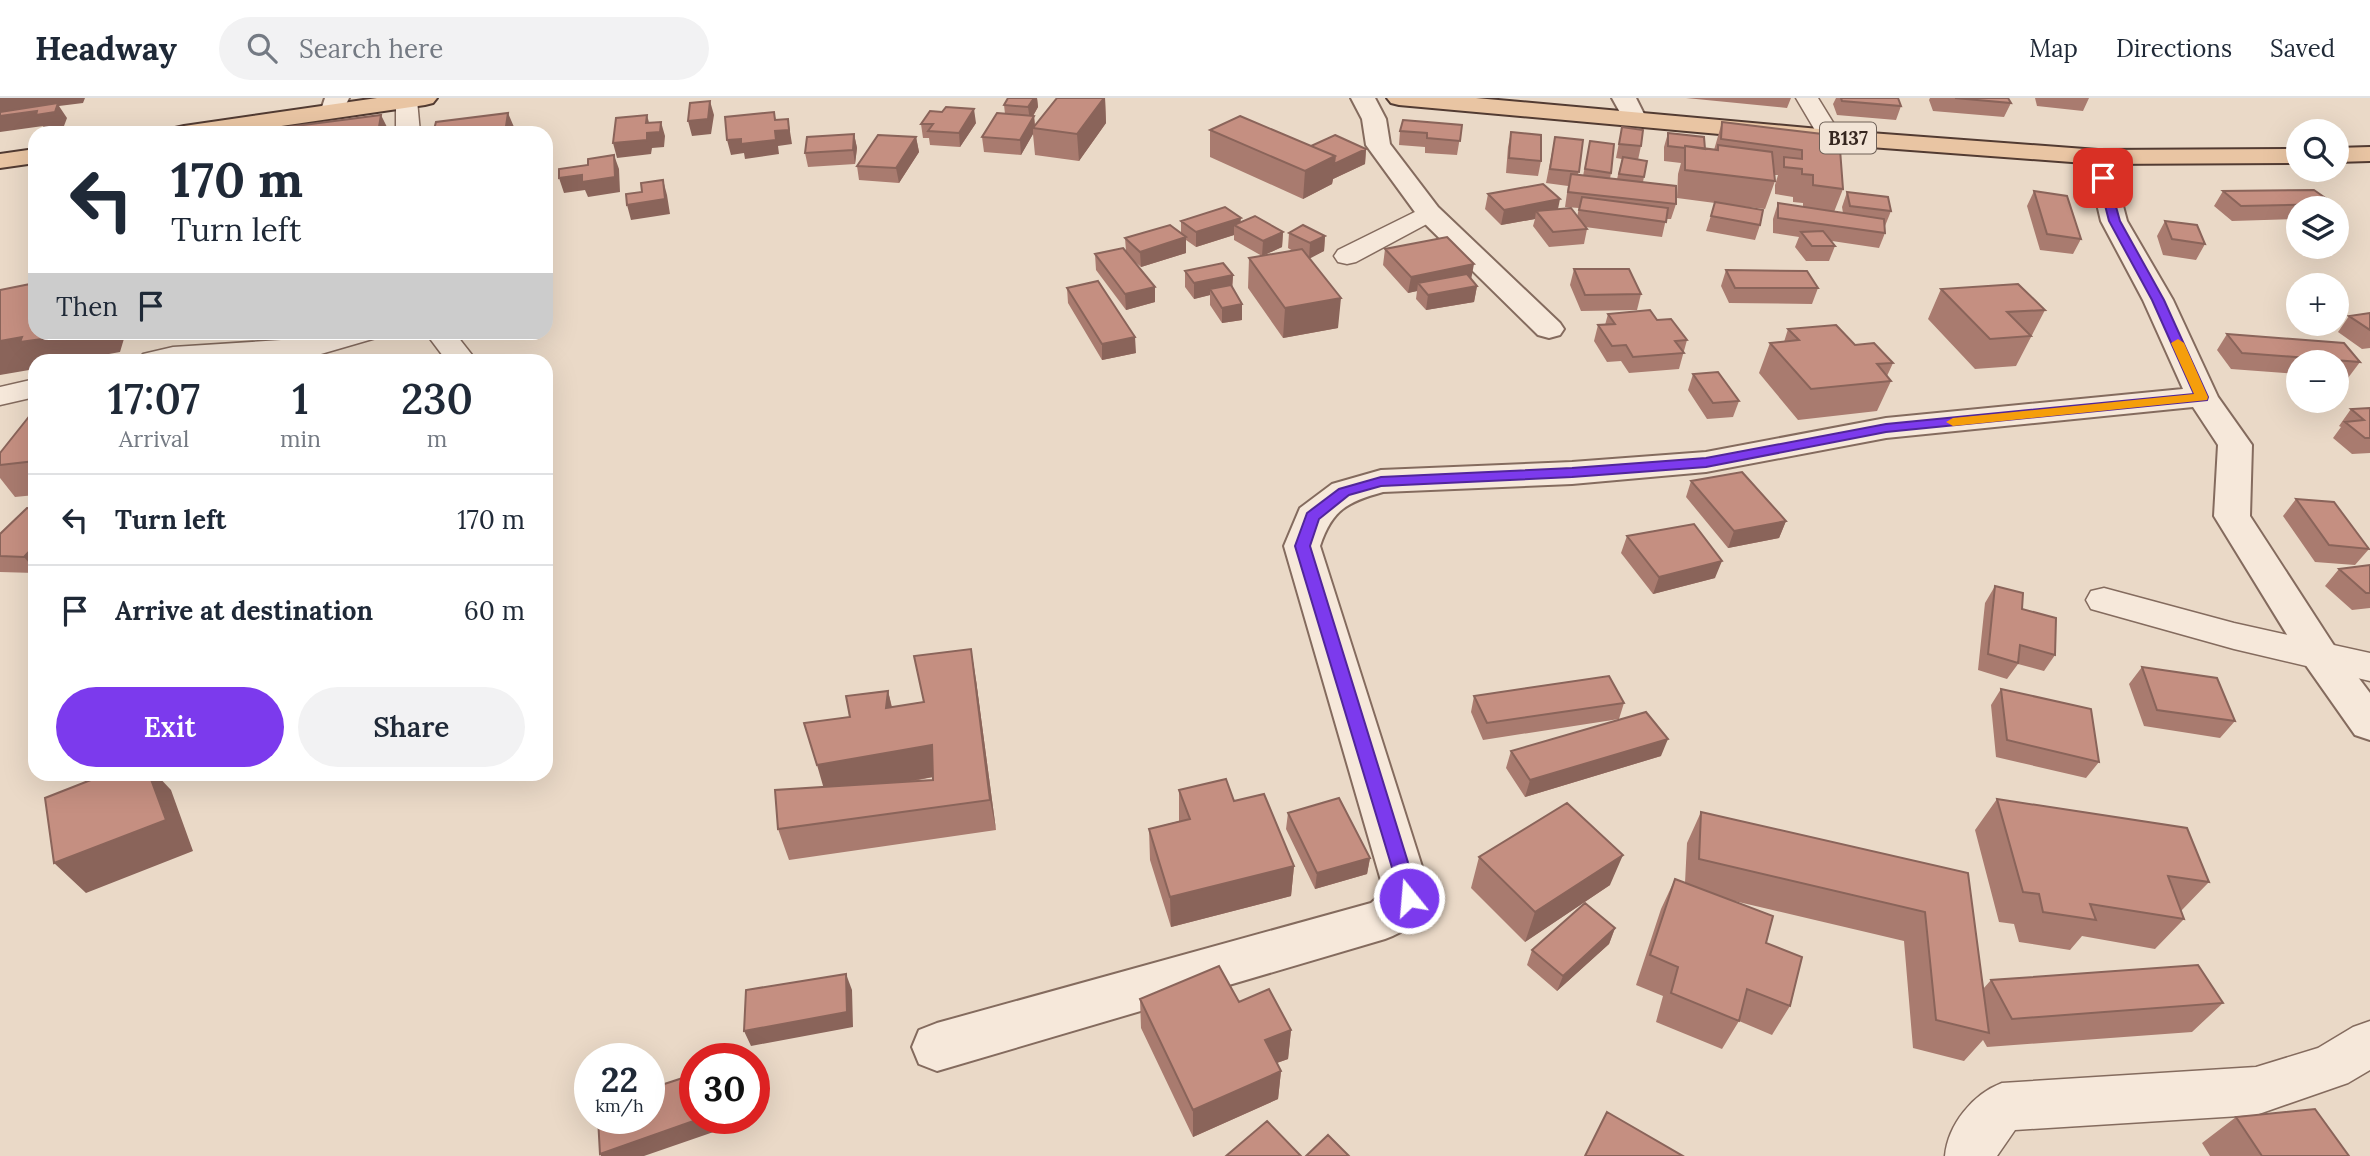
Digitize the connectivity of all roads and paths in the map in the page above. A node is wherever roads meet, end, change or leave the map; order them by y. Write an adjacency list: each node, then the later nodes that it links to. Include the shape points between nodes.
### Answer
1 (1363, 98): 16 (street, via 1374,118 1378,145)
2 (1399, 98): 6 (main road, B137)
3 (1807, 98): 9 (lane)
4 (416, 99): 5 (main road); 8 (lane)
5 (335, 104): 7 (main road)
6 (1629, 109): 9 (main road, B137)
7 (220, 126)
8 (410, 126)
9 (1830, 137): 14 (main road, B137)
10 (2370, 154): 11 (main road)
11 (2349, 155)
12 (2286, 156): 14 (main road, B137)
13 (28, 157): 15 (main road)
14 (2098, 157): 25 (street, via 2114,221 2158,300)
15 (0, 162)
16 (1429, 213): 17 (lane); 18 (street)
17 (1347, 256)
18 (1549, 329)
19 (336, 340): 21 (lane, via 314,346)
20 (445, 340): 22 (lane)
21 (201, 354)
22 (456, 354)
23 (28, 390): 24 (lane)
24 (0, 396)
25 (2202, 397): 27 (street, via 2235,445 2232,516); 31 (street, via 1886,428 1706,462 1381,481 1344,492 1312,516 1302,546 1409,898 1385,919)
26 (2104, 600): 27 (lane)
27 (2319, 654): 28 (lane); 29 (street)
28 (2370, 667)
29 (2370, 724)
30 (2370, 1043): 32 (lane, via 2331,1067 2256,1091 2002,1107 1972,1143)
31 (937, 1047)
32 (1971, 1156)

